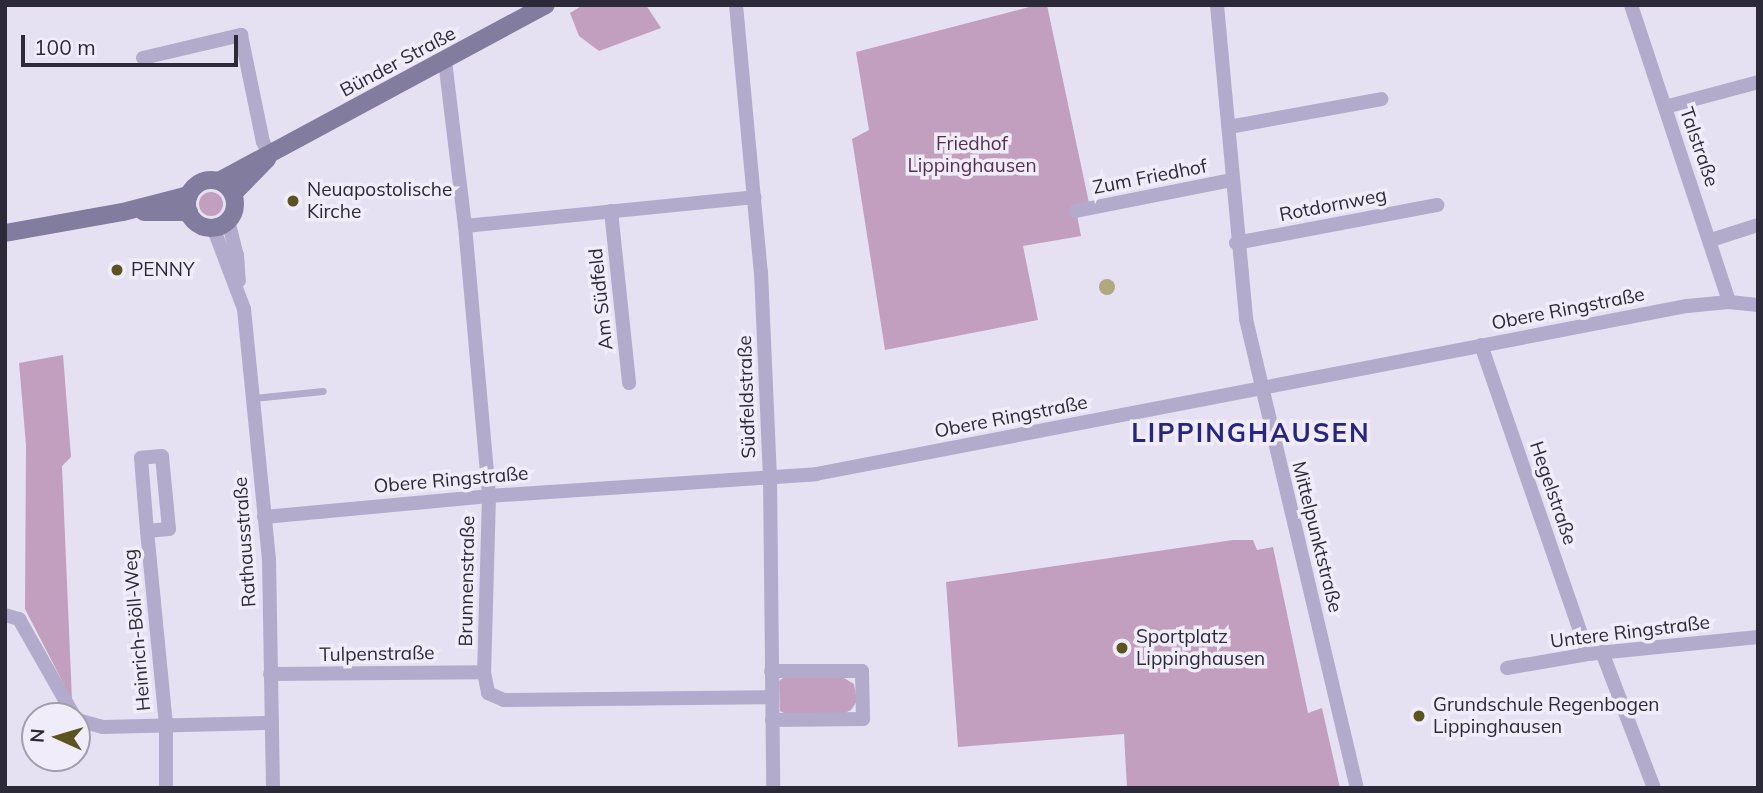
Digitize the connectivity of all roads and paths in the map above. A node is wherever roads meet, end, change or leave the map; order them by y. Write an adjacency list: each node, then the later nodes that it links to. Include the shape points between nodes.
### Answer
1 (546, 5): 6 (main road, Bünder Straße)
2 (736, 5): 15 (street, Südfeldstraße)
3 (1217, 5): 10 (street, Mittelpunktstraße)
4 (1631, 5): 9 (street, Talstraße)
5 (143, 58): 11 (street, via 241,35 263,142)
6 (445, 61): 11 (main road, Bünder Straße); 22 (street, Brunnenstraße)
7 (1758, 82): 9 (street)
8 (1381, 99): 10 (street)
9 (1665, 107): 24 (street, Talstraße)
10 (1229, 127): 12 (street, Mittelpunktstraße)
11 (270, 155): 13 (main road, Bünder Straße); 14 (main road, Bünder Straße)
12 (1231, 180): 19 (street, Zum Friedhof); 25 (street, Mittelpunktstraße)
13 (219, 181): 14 (main road); 16 (main road, via 201,182)
14 (233, 194): 20 (main road, via 234,208)
15 (755, 197): 18 (street); 33 (street, Südfeldstraße)
16 (189, 204): 20 (main road, via 199,224); 23 (main road)
17 (1437, 205): 25 (street, Rotdornweg)
18 (611, 211): 22 (street); 29 (street, Am Südfeld)
19 (1076, 211)
20 (220, 224): 32 (street, Rathausstraße, via 240,294)
21 (1758, 225): 24 (street)
22 (464, 226): 34 (street, Brunnenstraße)
23 (5, 233)
24 (1711, 240): 26 (street, Talstraße)
25 (1236, 243): 30 (street, Mittelpunktstraße)
26 (1729, 302): 27 (street, Obere Ringstraße); 28 (street, Obere Ringstraße)
27 (1758, 305)
28 (1481, 345): 30 (street, Obere Ringstraße); 39 (street, Hegelstraße)
29 (629, 383)
30 (1261, 389): 33 (street, Obere Ringstraße, via 816,474); 53 (street, Mittelpunktstraße)
31 (323, 391): 32 (lane)
32 (253, 398): 35 (street, Rathausstraße)
33 (770, 475): 34 (street, Obere Ringstraße); 41 (street, Südfeldstraße)
34 (489, 496): 35 (street, Obere Ringstraße); 42 (street, Brunnenstraße)
35 (264, 517): 43 (street, Rathausstraße)
36 (147, 531): 36 (street, Heinrich-Böll-Weg, via 141,458 162,456 169,529); 49 (street, Heinrich-Böll-Weg)
37 (5, 615): 45 (street, via 19,619)
38 (1758, 638): 39 (street, Untere Ringstraße)
39 (1595, 653): 40 (street, Untere Ringstraße); 54 (street, Hegelstraße)
40 (1507, 668)
41 (771, 671): 44 (street, Südfeldstraße); 46 (street, via 862,671 863,719)
42 (484, 672): 43 (street, Tulpenstraße); 44 (street, Brunnenstraße, via 488,693 504,700)
43 (270, 674): 48 (street, Rathausstraße)
44 (772, 697): 46 (street, Südfeldstraße)
45 (67, 702)
46 (772, 720): 52 (street, Südfeldstraße)
47 (91, 723): 49 (street, via 103,727)
48 (272, 723): 49 (street); 51 (street, Rathausstraße)
49 (166, 725): 50 (street, Heinrich-Böll-Weg)
50 (166, 785)
51 (273, 788)
52 (773, 788)
53 (1357, 788)
54 (1654, 788)

